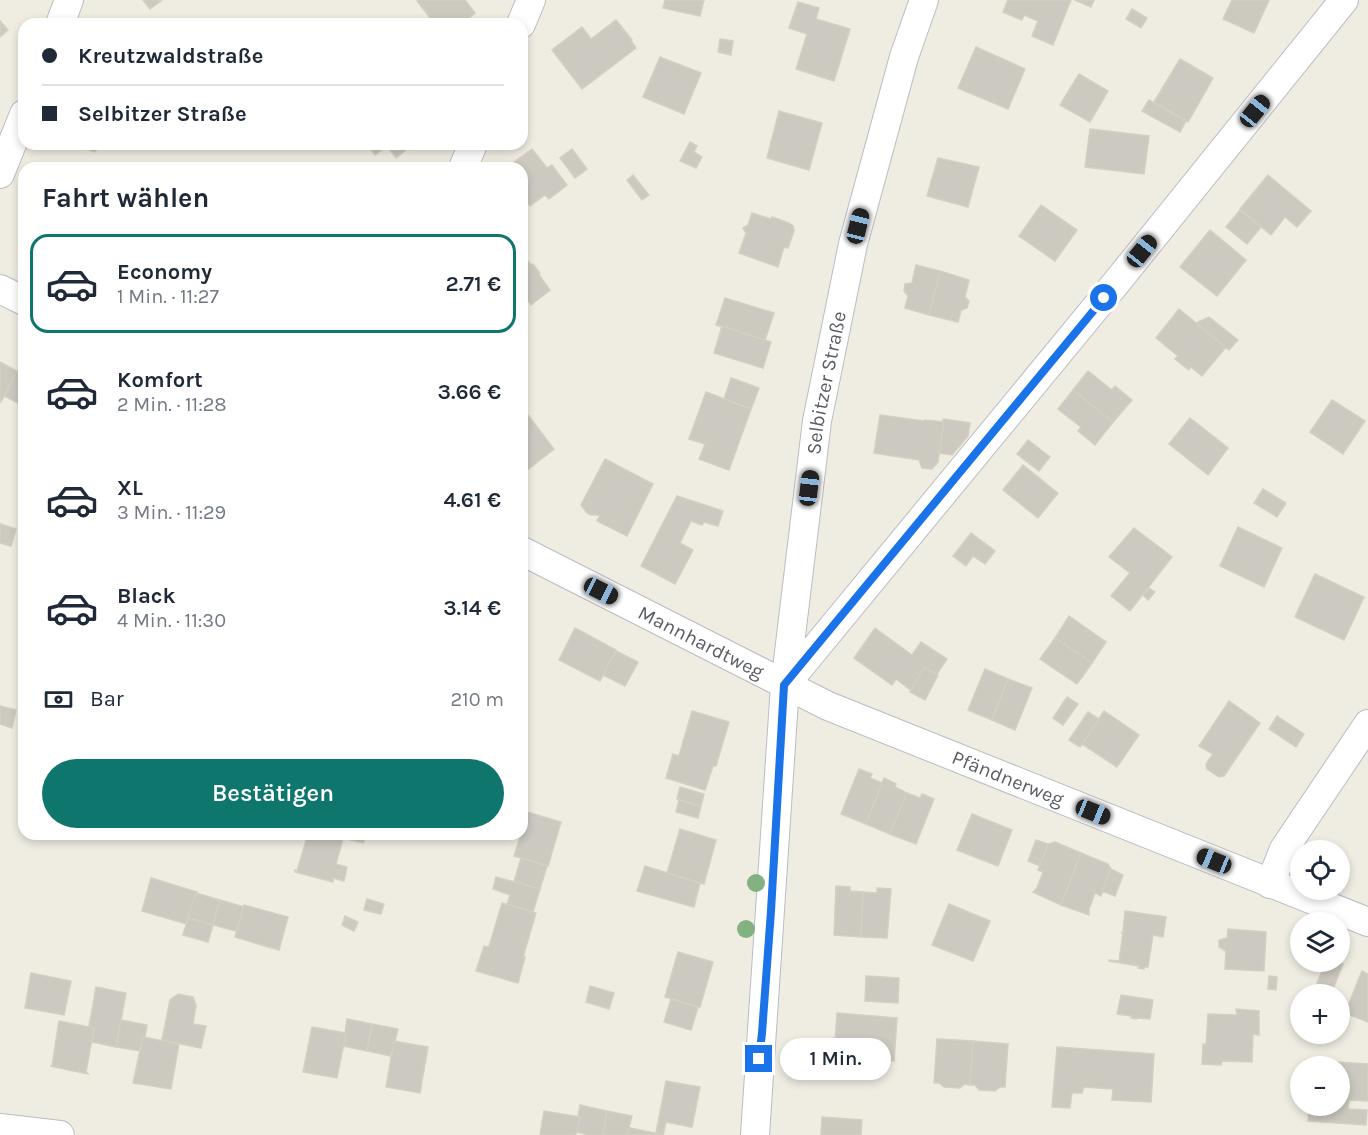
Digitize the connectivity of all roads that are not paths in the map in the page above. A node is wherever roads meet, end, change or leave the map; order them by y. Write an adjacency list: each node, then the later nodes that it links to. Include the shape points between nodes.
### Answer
1 (69, 0): 5 (street)
2 (531, 0): 6 (street)
3 (924, 0): 12 (street, Selbitzer Straße, via 868,188 834,334 817,421)
4 (1344, 0): 12 (street)
5 (62, 18)
6 (524, 18)
7 (18, 129): 8 (street)
8 (0, 174)
9 (0, 289): 10 (street)
10 (18, 298)
11 (528, 554): 12 (street, Mannhardtweg)
12 (784, 685): 14 (street, Pfändnerweg); 18 (street, Selbitzer Straße)
13 (1368, 724): 14 (street, via 1284,849)
14 (1270, 884): 15 (street, Pfändnerweg)
15 (1368, 922)
16 (8, 1131): 17 (street)
17 (60, 1135)
18 (755, 1135)

